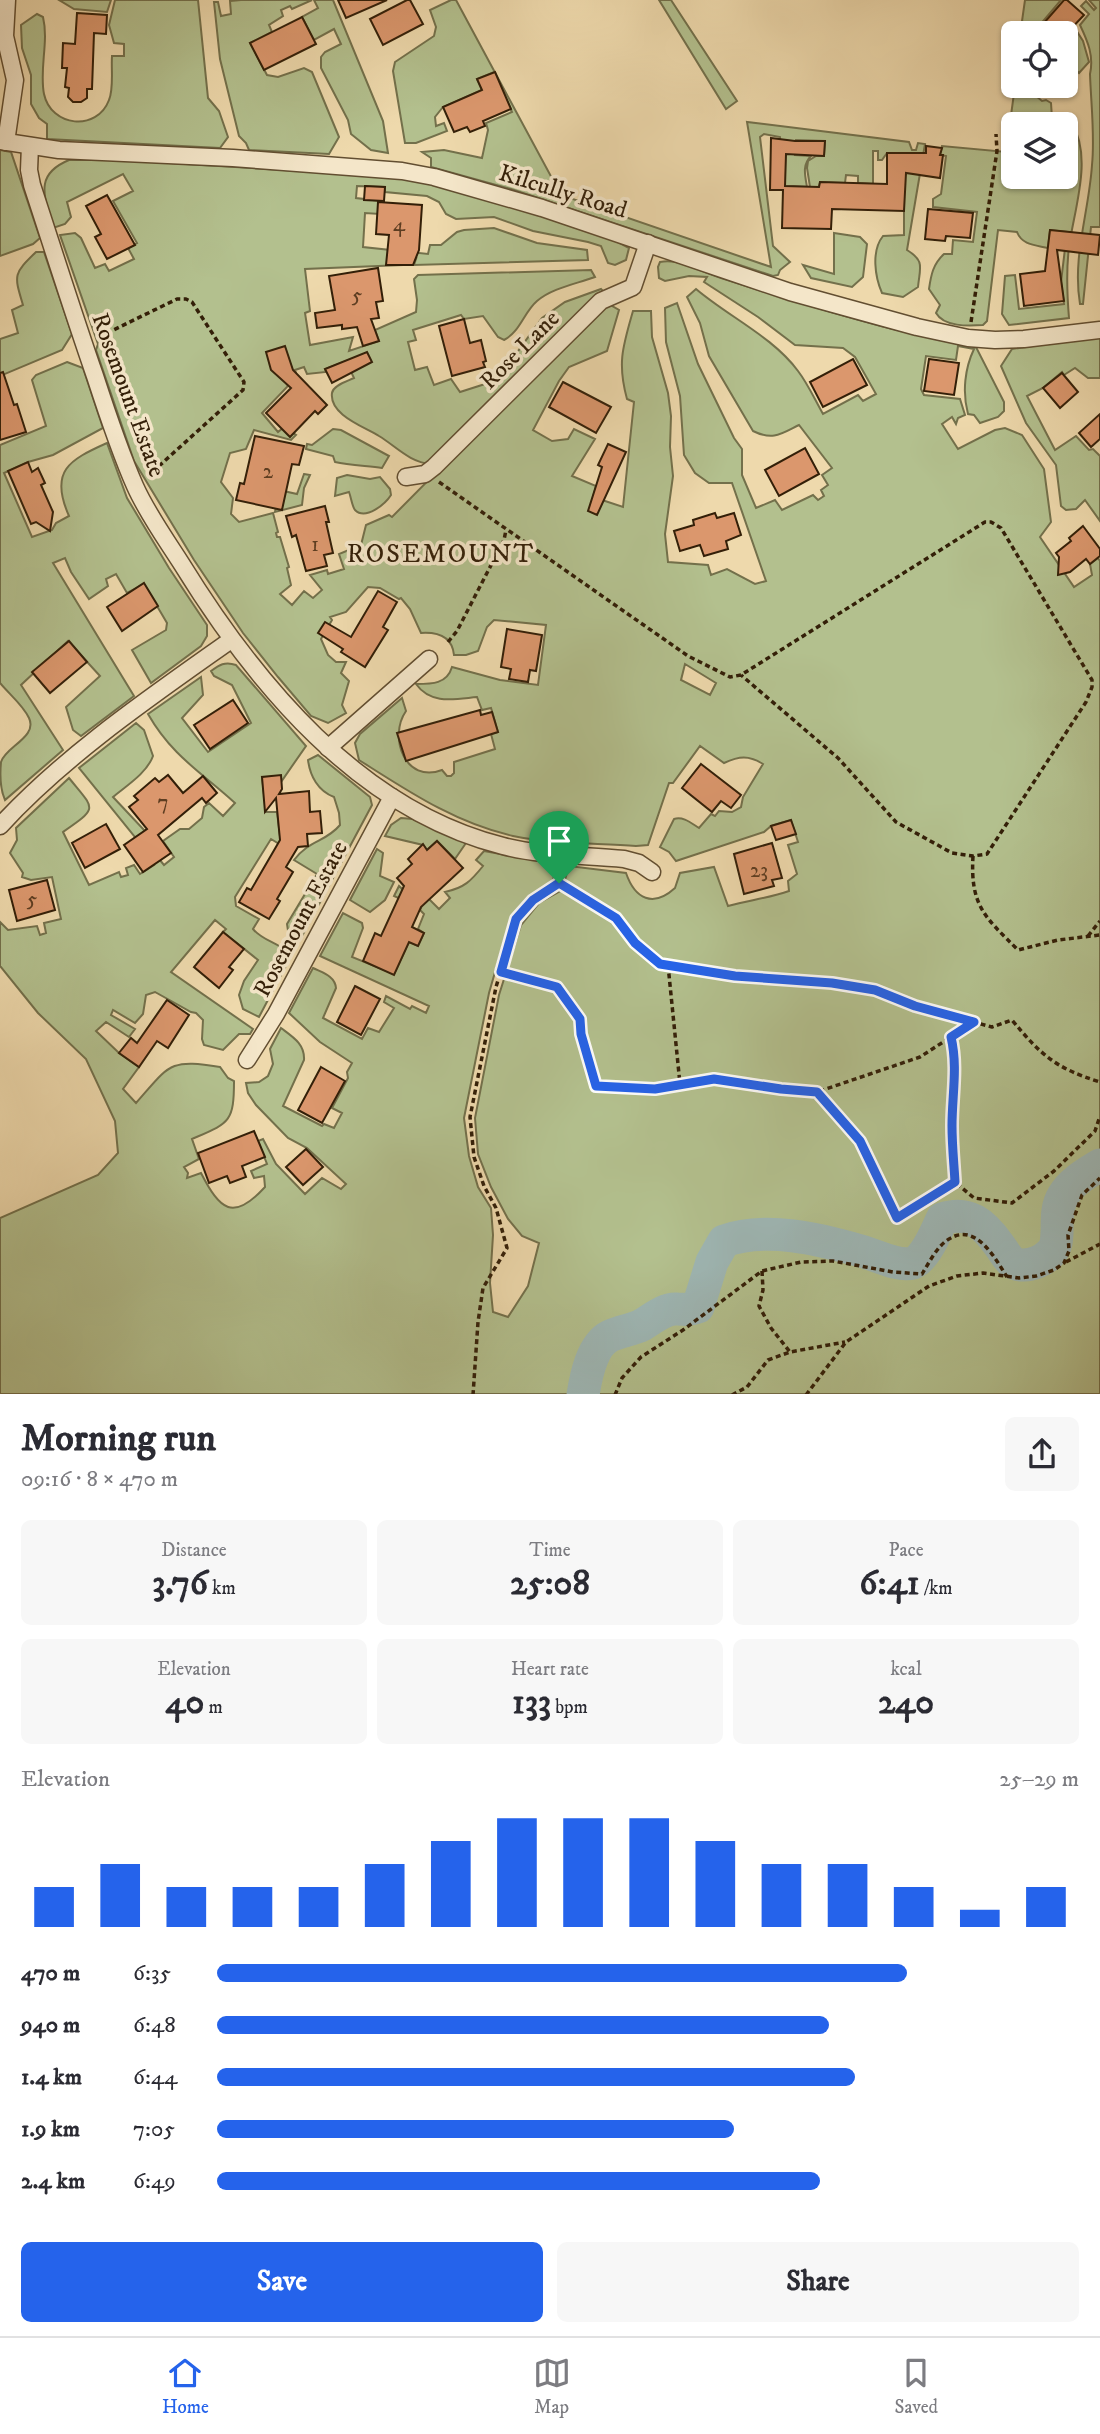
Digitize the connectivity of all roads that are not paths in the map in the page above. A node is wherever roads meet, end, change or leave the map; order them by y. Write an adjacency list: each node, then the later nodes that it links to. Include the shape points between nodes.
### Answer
1 (7, 0): 2 (street, via 5,36 15,80)
2 (3, 142): 3 (street, Kilcully Road)
3 (30, 146): 4 (street, Kilcully Road, via 434,177); 7 (street, Rosemount Estate, via 32,185 122,455 150,514)
4 (649, 243): 5 (street, Kilcully Road, via 790,292 968,338 1024,339); 6 (street, Rose Lane, via 633,287 601,301 425,474)
5 (1100, 330)
6 (406, 477)
7 (231, 640): 9 (street, Rosemount Estate); 11 (street, via 79,754)
8 (429, 659): 9 (street)
9 (328, 748): 10 (street, Rosemount Estate)
10 (392, 797): 12 (street, Rosemount Estate, via 477,838 520,849 624,859); 13 (street, Rosemount Estate)
11 (0, 826)
12 (652, 872)
13 (247, 1060)

